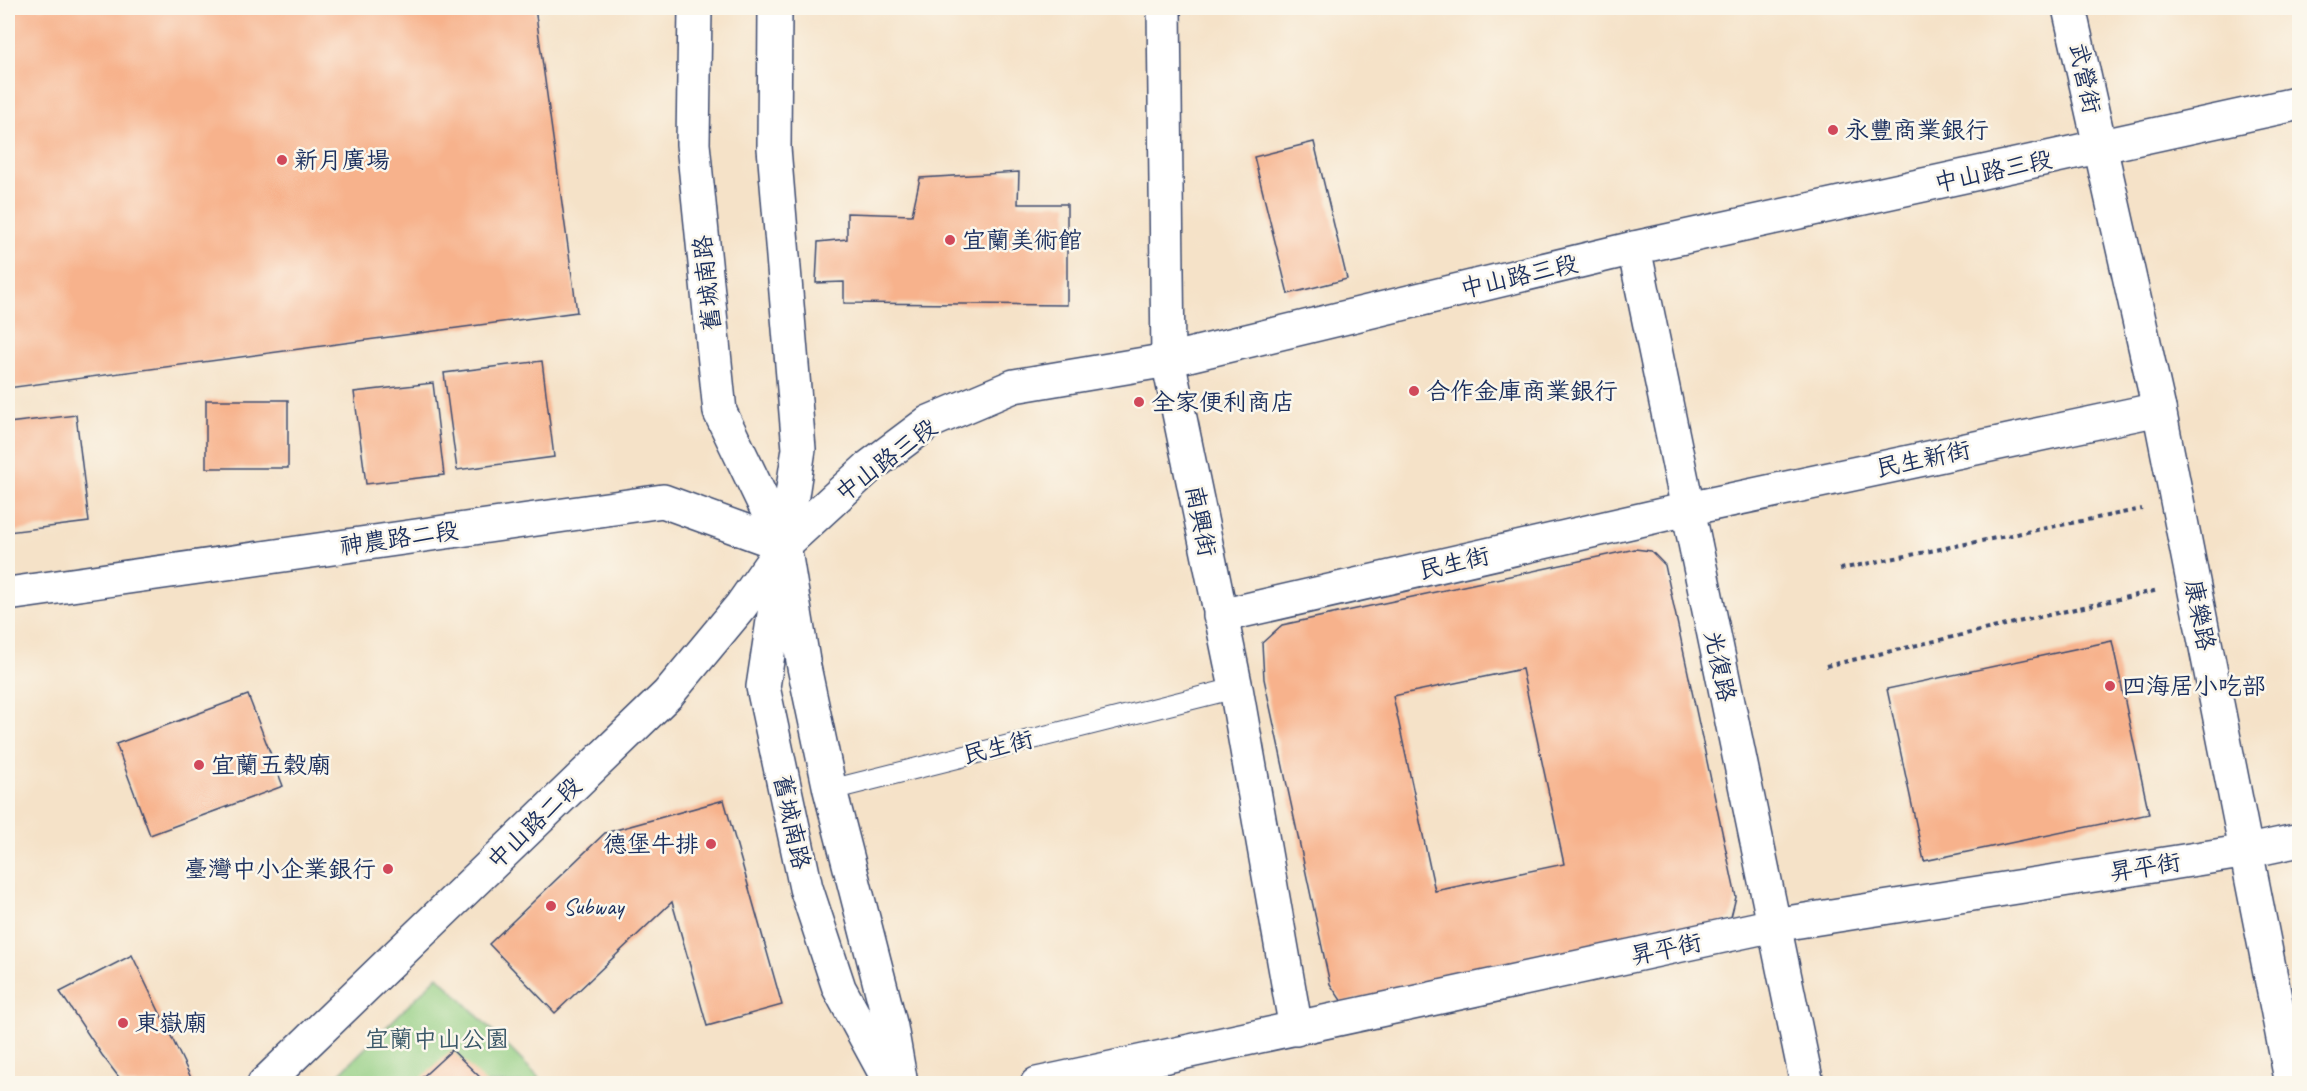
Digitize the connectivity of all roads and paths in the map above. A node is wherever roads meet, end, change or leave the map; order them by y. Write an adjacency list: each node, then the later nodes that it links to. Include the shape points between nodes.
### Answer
1 (695, 8): 12 (street, 舊城南路, via 693,144 720,412)
2 (775, 8): 12 (street, 舊城南路, via 774,148 799,449)
3 (1164, 8): 8 (street, 南興街)
4 (2069, 8): 6 (street, 武營街)
5 (2300, 103): 6 (street, 中山路三段)
6 (2100, 148): 7 (street, 中山路三段); 9 (street, 康樂路)
7 (1634, 249): 8 (street, 中山路三段); 11 (street, 光復路)
8 (1168, 360): 12 (street, 中山路三段, via 1014,386 929,422 869,467); 16 (street, 南興街)
9 (2159, 408): 10 (street, 康樂路); 11 (street, 民生新街)
10 (2177, 502): 13 (path); 14 (street, 康樂路)
11 (1688, 509): 16 (street, 民生街); 22 (street, 光復路)
12 (784, 545): 15 (street, 神農路二段, via 663,501); 19 (street, 舊城南路); 24 (street, 中山路二段, via 741,606 668,694); 25 (street, 舊城南路, via 763,687 807,888 839,988)
13 (1840, 569)
14 (2193, 582): 17 (path); 21 (street, 康樂路)
15 (8, 594)
16 (1220, 616): 18 (street, 南興街)
17 (1826, 666)
18 (1236, 688): 19 (lane, 民生街); 23 (street, 南興街)
19 (830, 790): 26 (street, 舊城南路, via 891,1026)
20 (2300, 840): 21 (street, 昇平街)
21 (2247, 851): 22 (street, 昇平街); 29 (street, 康樂路)
22 (1774, 925): 23 (street, 昇平街); 28 (street, 光復路)
23 (1296, 1029): 27 (street, 昇平街)
24 (264, 1083)
25 (891, 1083)
26 (901, 1083)
27 (1037, 1083)
28 (1807, 1083)
29 (2292, 1083)

